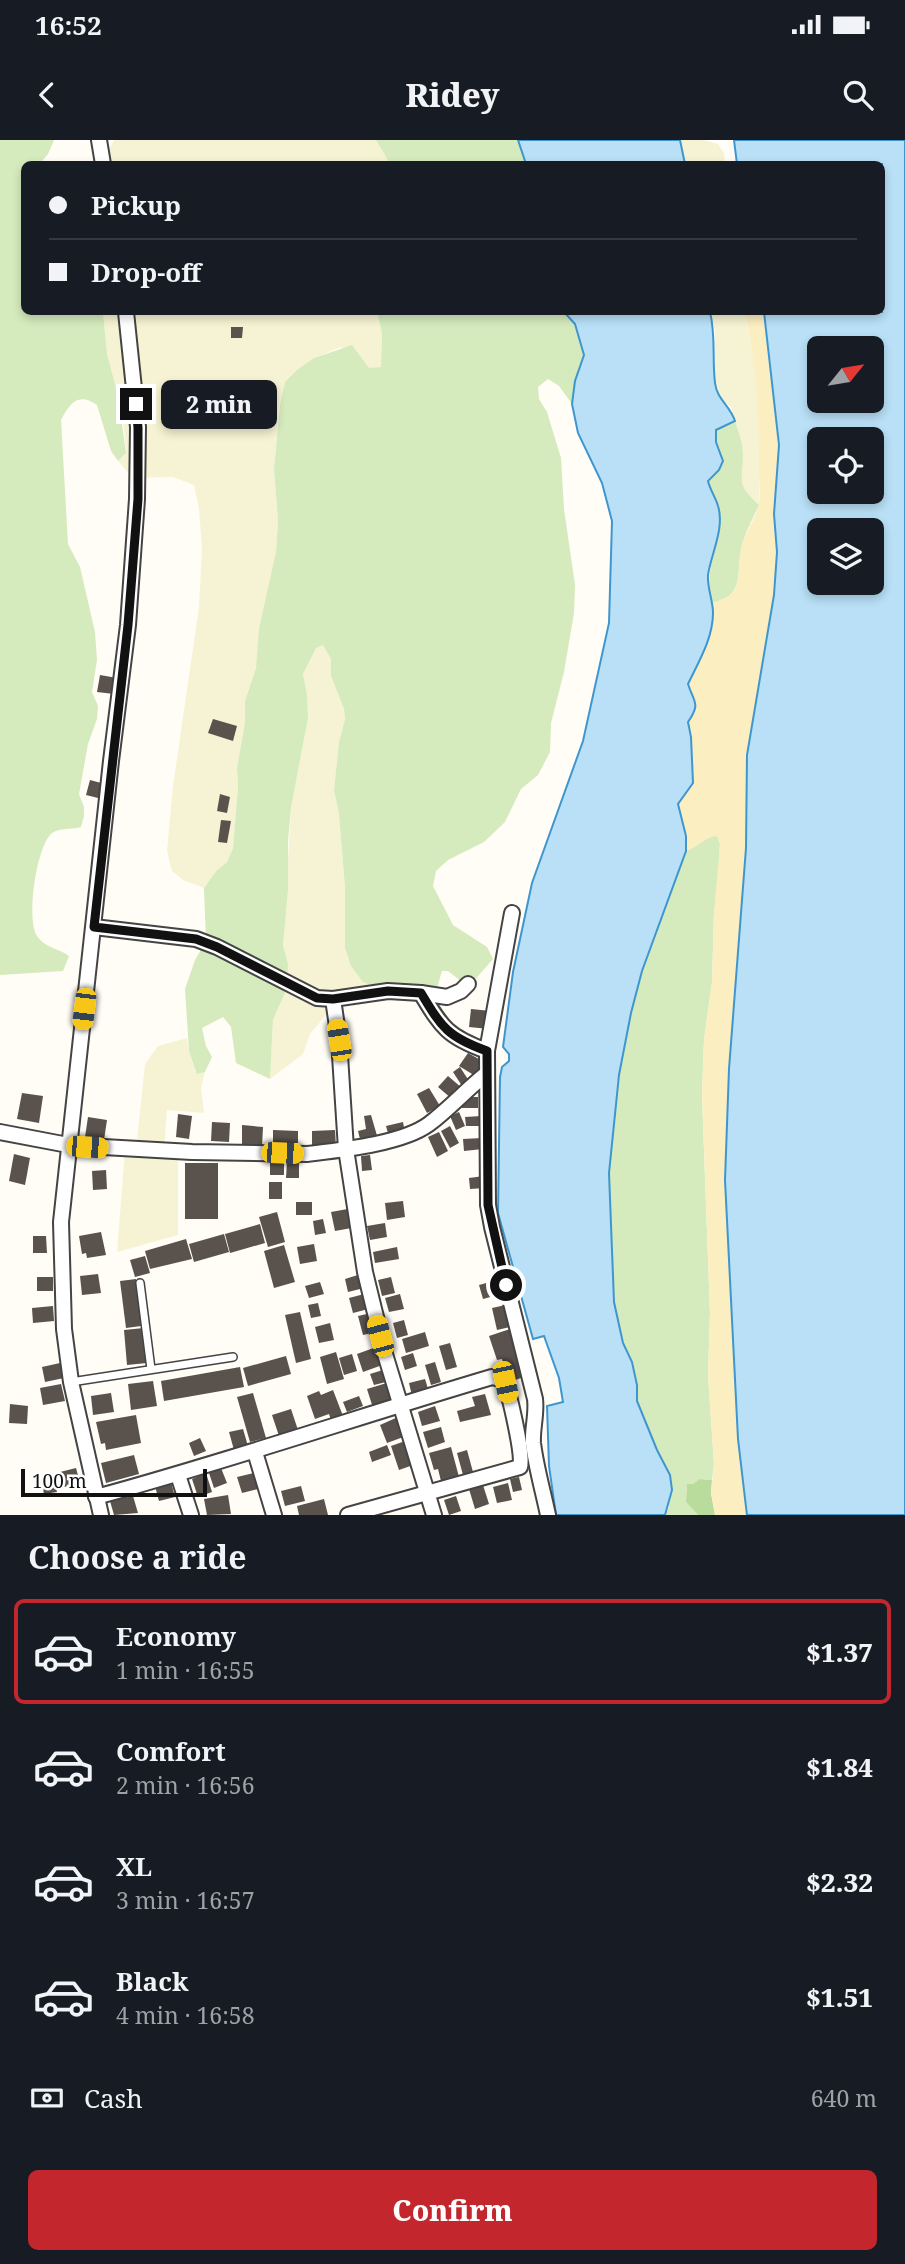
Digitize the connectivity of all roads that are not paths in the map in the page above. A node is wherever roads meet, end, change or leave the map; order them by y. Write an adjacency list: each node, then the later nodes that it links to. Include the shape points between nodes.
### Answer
1 (99, 140): 2 (street)
2 (102, 161)
3 (126, 315): 5 (street, via 138,428 138,499)
4 (512, 914): 9 (street)
5 (94, 927): 8 (street, via 196,939 317,998); 12 (street)
6 (468, 984): 7 (street, via 447,997)
7 (421, 993): 8 (street, via 388,991); 9 (street, via 452,1036)
8 (333, 999): 13 (street)
9 (487, 1051): 10 (street)
10 (486, 1074): 13 (street, via 427,1126); 28 (street, via 492,1227 534,1391 537,1419 533,1445)
11 (0, 1132): 12 (street)
12 (68, 1146): 13 (street, via 307,1154); 17 (street, via 60,1267)
13 (346, 1149): 18 (street, via 365,1272)
14 (140, 1283): 16 (lane)
15 (233, 1357): 16 (lane)
16 (151, 1369): 17 (lane)
17 (71, 1382): 22 (street)
18 (400, 1404): 19 (street); 21 (street); 21 (street, via 492,1377 505,1382 521,1466)
19 (255, 1452): 20 (street); 25 (street)
20 (178, 1475): 22 (street); 24 (street)
21 (426, 1492): 26 (street); 27 (street)
22 (96, 1497): 23 (street)
23 (101, 1515)
24 (191, 1515)
25 (274, 1515)
26 (348, 1515)
27 (434, 1515)
28 (548, 1515)

